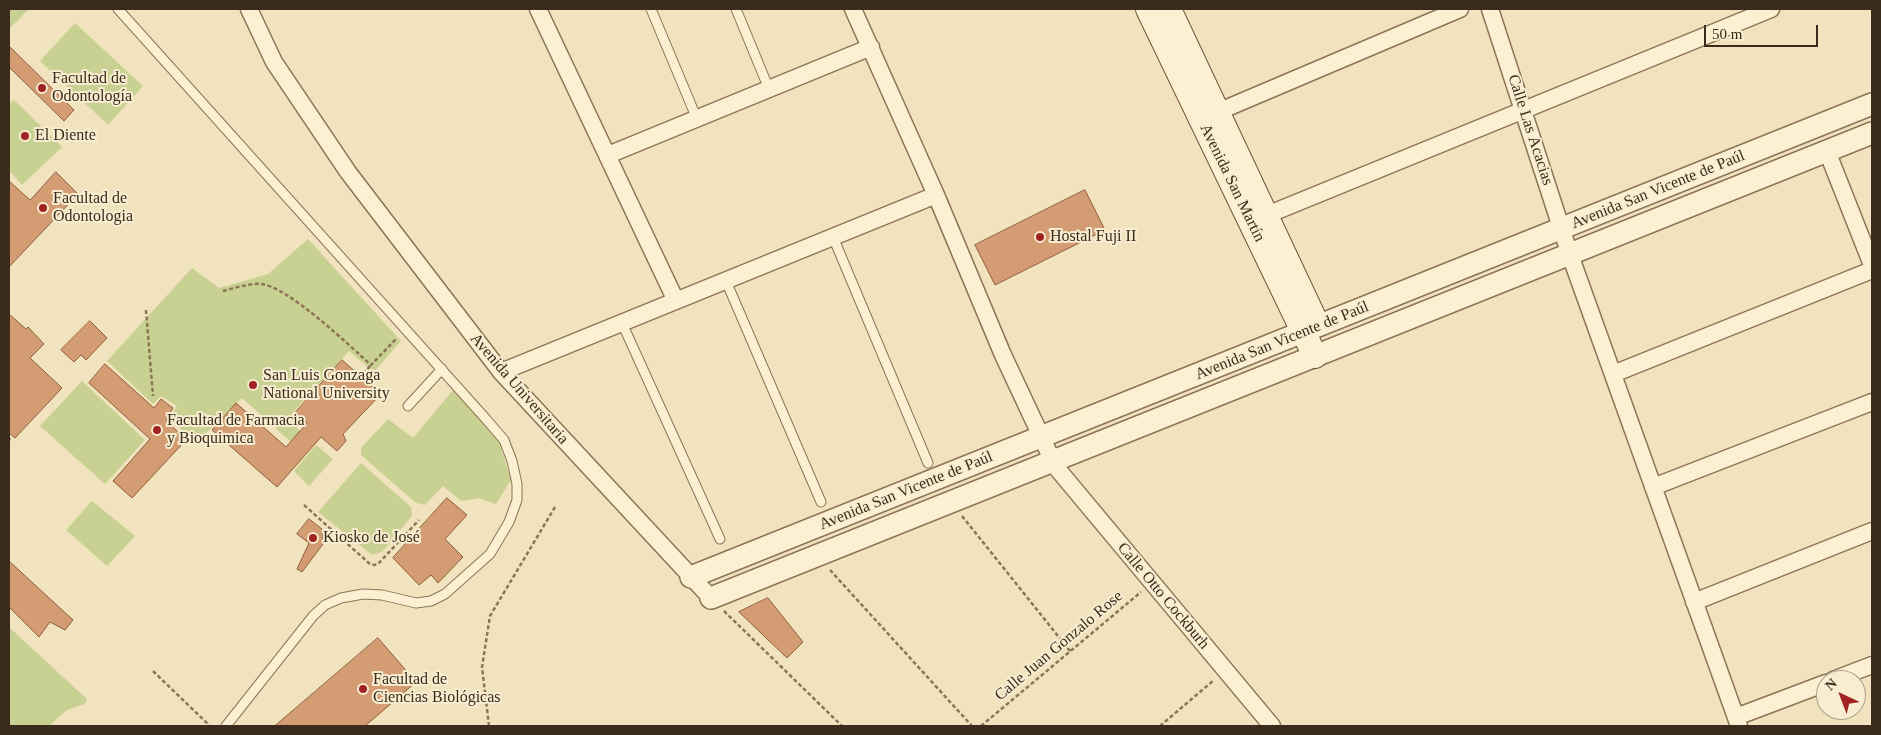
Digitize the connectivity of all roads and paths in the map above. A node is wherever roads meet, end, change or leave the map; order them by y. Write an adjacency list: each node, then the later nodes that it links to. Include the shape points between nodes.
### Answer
1 (118, 9): 31 (lane)
2 (249, 9): 36 (street, Avenida Universitaria, via 274,62 348,172)
3 (538, 9): 19 (street)
4 (651, 9): 16 (lane)
5 (736, 9): 12 (lane)
6 (853, 9): 11 (street, Calle Otto Cockburh)
7 (1460, 9): 15 (street)
8 (1490, 9): 14 (street, Calle Las Acacias)
9 (1771, 9): 14 (street)
10 (1158, 10): 15 (main road, Avenida San Martín)
11 (871, 47): 12 (street); 20 (street, Calle Otto Cockburh)
12 (769, 89): 16 (street)
13 (1872, 104): 22 (street, Avenida San Vicente de Paúl)
14 (1523, 110): 21 (street); 22 (street, Calle Las Acacias)
15 (1209, 115): 21 (main road, Avenida San Martín)
16 (697, 118): 19 (street)
17 (1872, 133): 18 (street, Avenida San Vicente de Paúl)
18 (1827, 151): 24 (street); 33 (street, Avenida San Vicente de Paúl)
19 (608, 155): 28 (street)
20 (936, 195): 23 (street); 53 (street, Calle Otto Cockburh, via 1003,355 1055,466)
21 (1258, 219): 32 (main road, Avenida San Martín)
22 (1562, 229): 32 (street, Avenida San Vicente de Paúl); 38 (street, Calle Las Acacias)
23 (833, 237): 26 (street); 42 (lane)
24 (1872, 265)
25 (1872, 270): 38 (street)
26 (726, 281): 28 (street); 44 (lane)
27 (223, 291): 34 (path, via 251,284 272,286 300,304)
28 (676, 301): 30 (street)
29 (146, 310): 39 (path)
30 (622, 323): 36 (street); 50 (lane)
31 (406, 328): 34 (path); 35 (lane)
32 (1311, 329): 33 (main road, Avenida San Martín); 52 (street, Avenida San Vicente de Paúl)
33 (1322, 353): 45 (street, Avenida San Vicente de Paúl)
34 (371, 364): 37 (path)
35 (442, 369): 41 (lane); 64 (lane, via 504,440 512,461 517,500 509,522 490,554 445,594 431,601 416,603 382,594 363,594 341,598 325,606 313,616)
36 (500, 372): 52 (street, Avenida Universitaria)
37 (363, 374)
38 (1613, 374): 43 (street, Calle Las Acacias)
39 (153, 396)
40 (1872, 402): 43 (street)
41 (408, 406)
42 (928, 463)
43 (1653, 487): 55 (street, Calle Las Acacias)
44 (821, 502)
45 (950, 502): 51 (street, Avenida San Vicente de Paúl); 56 (path)
46 (304, 505): 48 (path, via 374,565)
47 (555, 506): 65 (path, via 490,616 482,667)
48 (419, 520)
49 (1872, 531): 55 (street)
50 (720, 539)
51 (817, 555): 54 (street, Avenida San Vicente de Paúl); 67 (path)
52 (691, 577): 54 (street, Avenida Universitaria)
53 (1152, 583): 56 (path, Calle Juan Gonzalo Rose); 60 (street, Calle Otto Cockburh)
54 (711, 598): 66 (path)
55 (1694, 602): 62 (street, Calle Las Acacias)
56 (1070, 651): 68 (path, Calle Juan Gonzalo Rose)
57 (1872, 665): 58 (street)
58 (1859, 670)
59 (153, 671): 63 (path)
60 (1225, 671): 69 (path); 70 (street, Calle Otto Cockburh)
61 (1816, 687): 62 (street)
62 (1737, 722)
63 (210, 726)
64 (226, 726)
65 (489, 726)
66 (842, 726)
67 (972, 726)
68 (981, 726)
69 (1160, 726)
70 (1272, 726)

